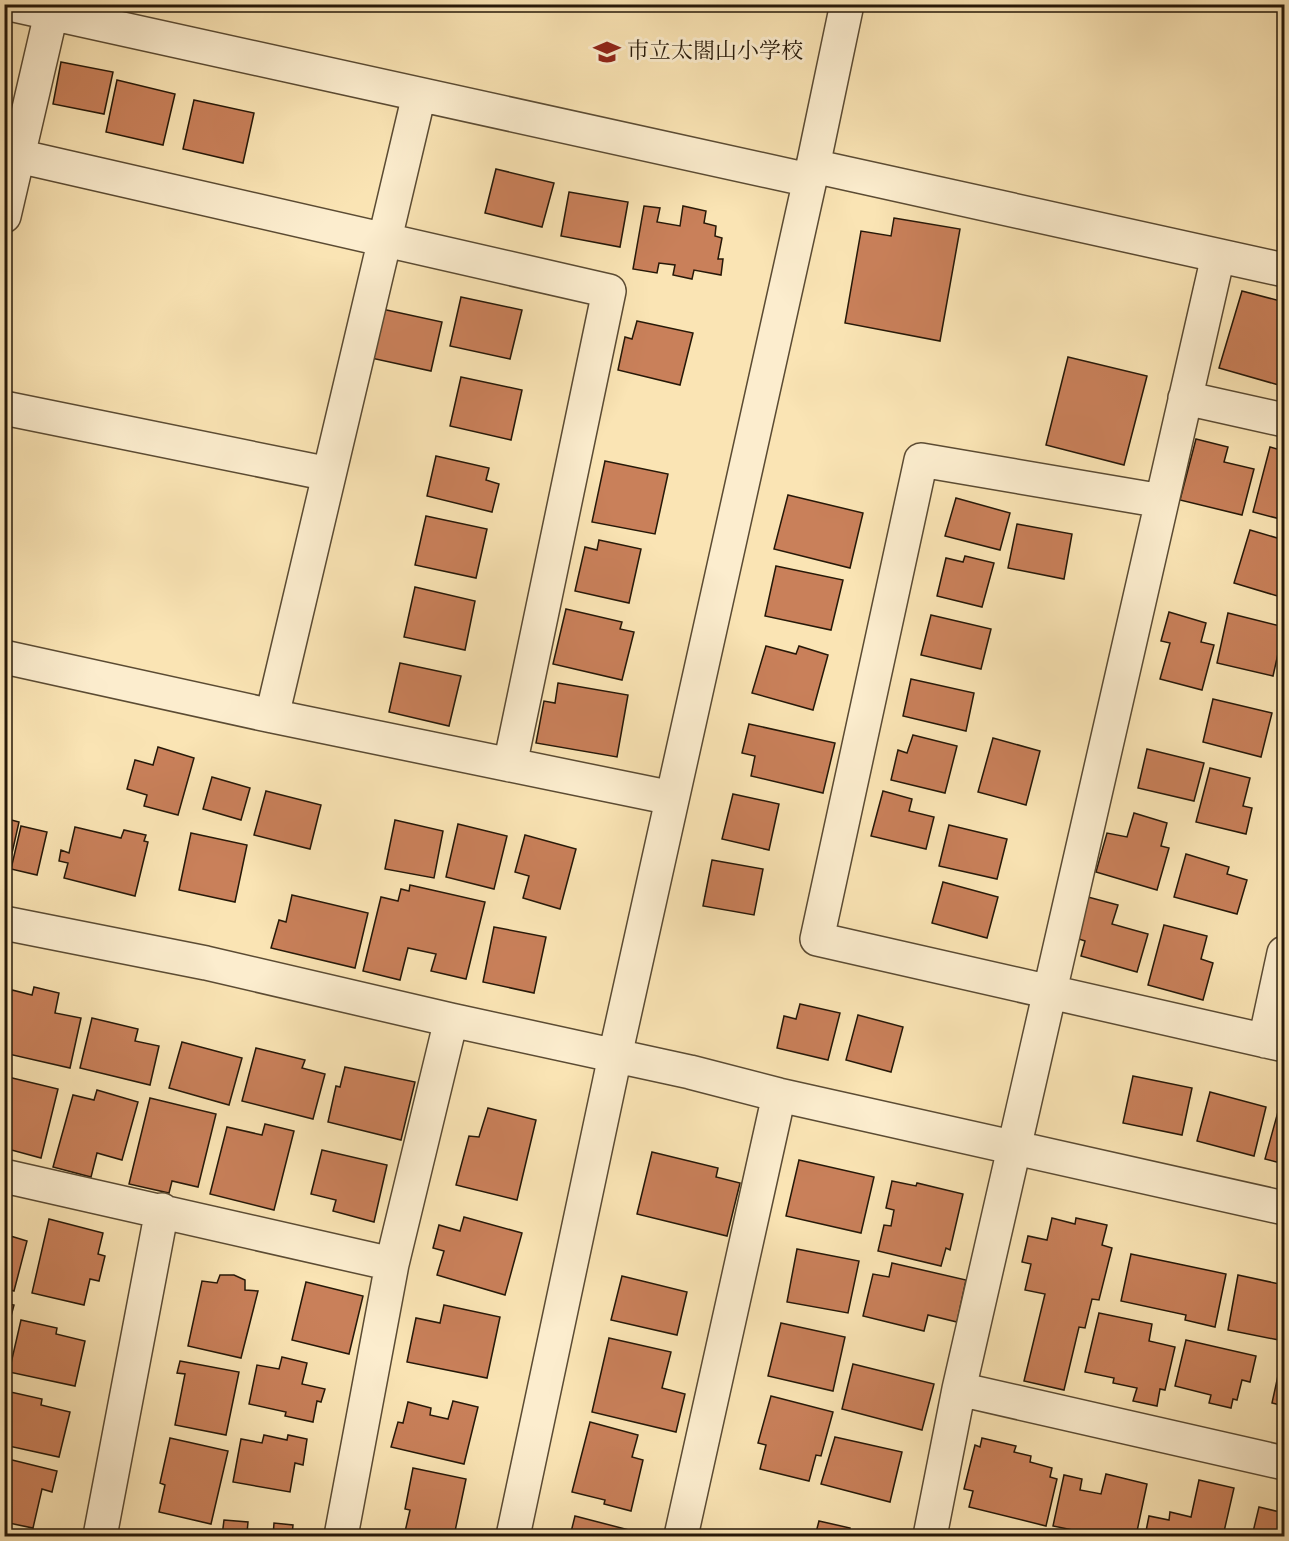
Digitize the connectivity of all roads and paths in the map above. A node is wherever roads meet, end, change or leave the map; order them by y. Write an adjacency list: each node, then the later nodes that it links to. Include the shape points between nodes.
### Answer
1 (9, 4): 3 (street)
2 (847, 4): 6 (street)
3 (51, 14): 4 (street); 5 (street)
4 (419, 95): 6 (street); 8 (street)
5 (18, 156): 7 (street); 8 (street)
6 (811, 173): 9 (street); 19 (street)
7 (4, 216)
8 (385, 240): 14 (street); 18 (street, via 609,291)
9 (1218, 256): 10 (street); 11 (street)
10 (1284, 270)
11 (1185, 398): 13 (street); 15 (street)
12 (4, 408): 14 (street)
13 (1284, 420)
14 (329, 474): 17 (street)
15 (1162, 501): 22 (street); 22 (street, via 921,460 817,939)
16 (4, 657): 17 (street)
17 (272, 716): 18 (street)
18 (510, 765): 19 (street)
19 (672, 798): 25 (street)
20 (4, 923): 23 (street, via 206,963)
21 (1284, 953): 24 (street)
22 (1050, 993): 24 (street); 27 (street)
23 (451, 1020): 25 (street); 31 (street)
24 (1275, 1043)
25 (615, 1056): 26 (street); 36 (street)
26 (779, 1095): 27 (street); 37 (street)
27 (1015, 1147): 29 (street); 32 (street)
28 (4, 1176): 30 (street)
29 (1284, 1208)
30 (162, 1210): 31 (street); 34 (street)
31 (392, 1264): 35 (street)
32 (959, 1389): 33 (street); 38 (street)
33 (1284, 1463)
34 (100, 1536)
35 (341, 1536)
36 (513, 1536)
37 (681, 1536)
38 (930, 1536)

